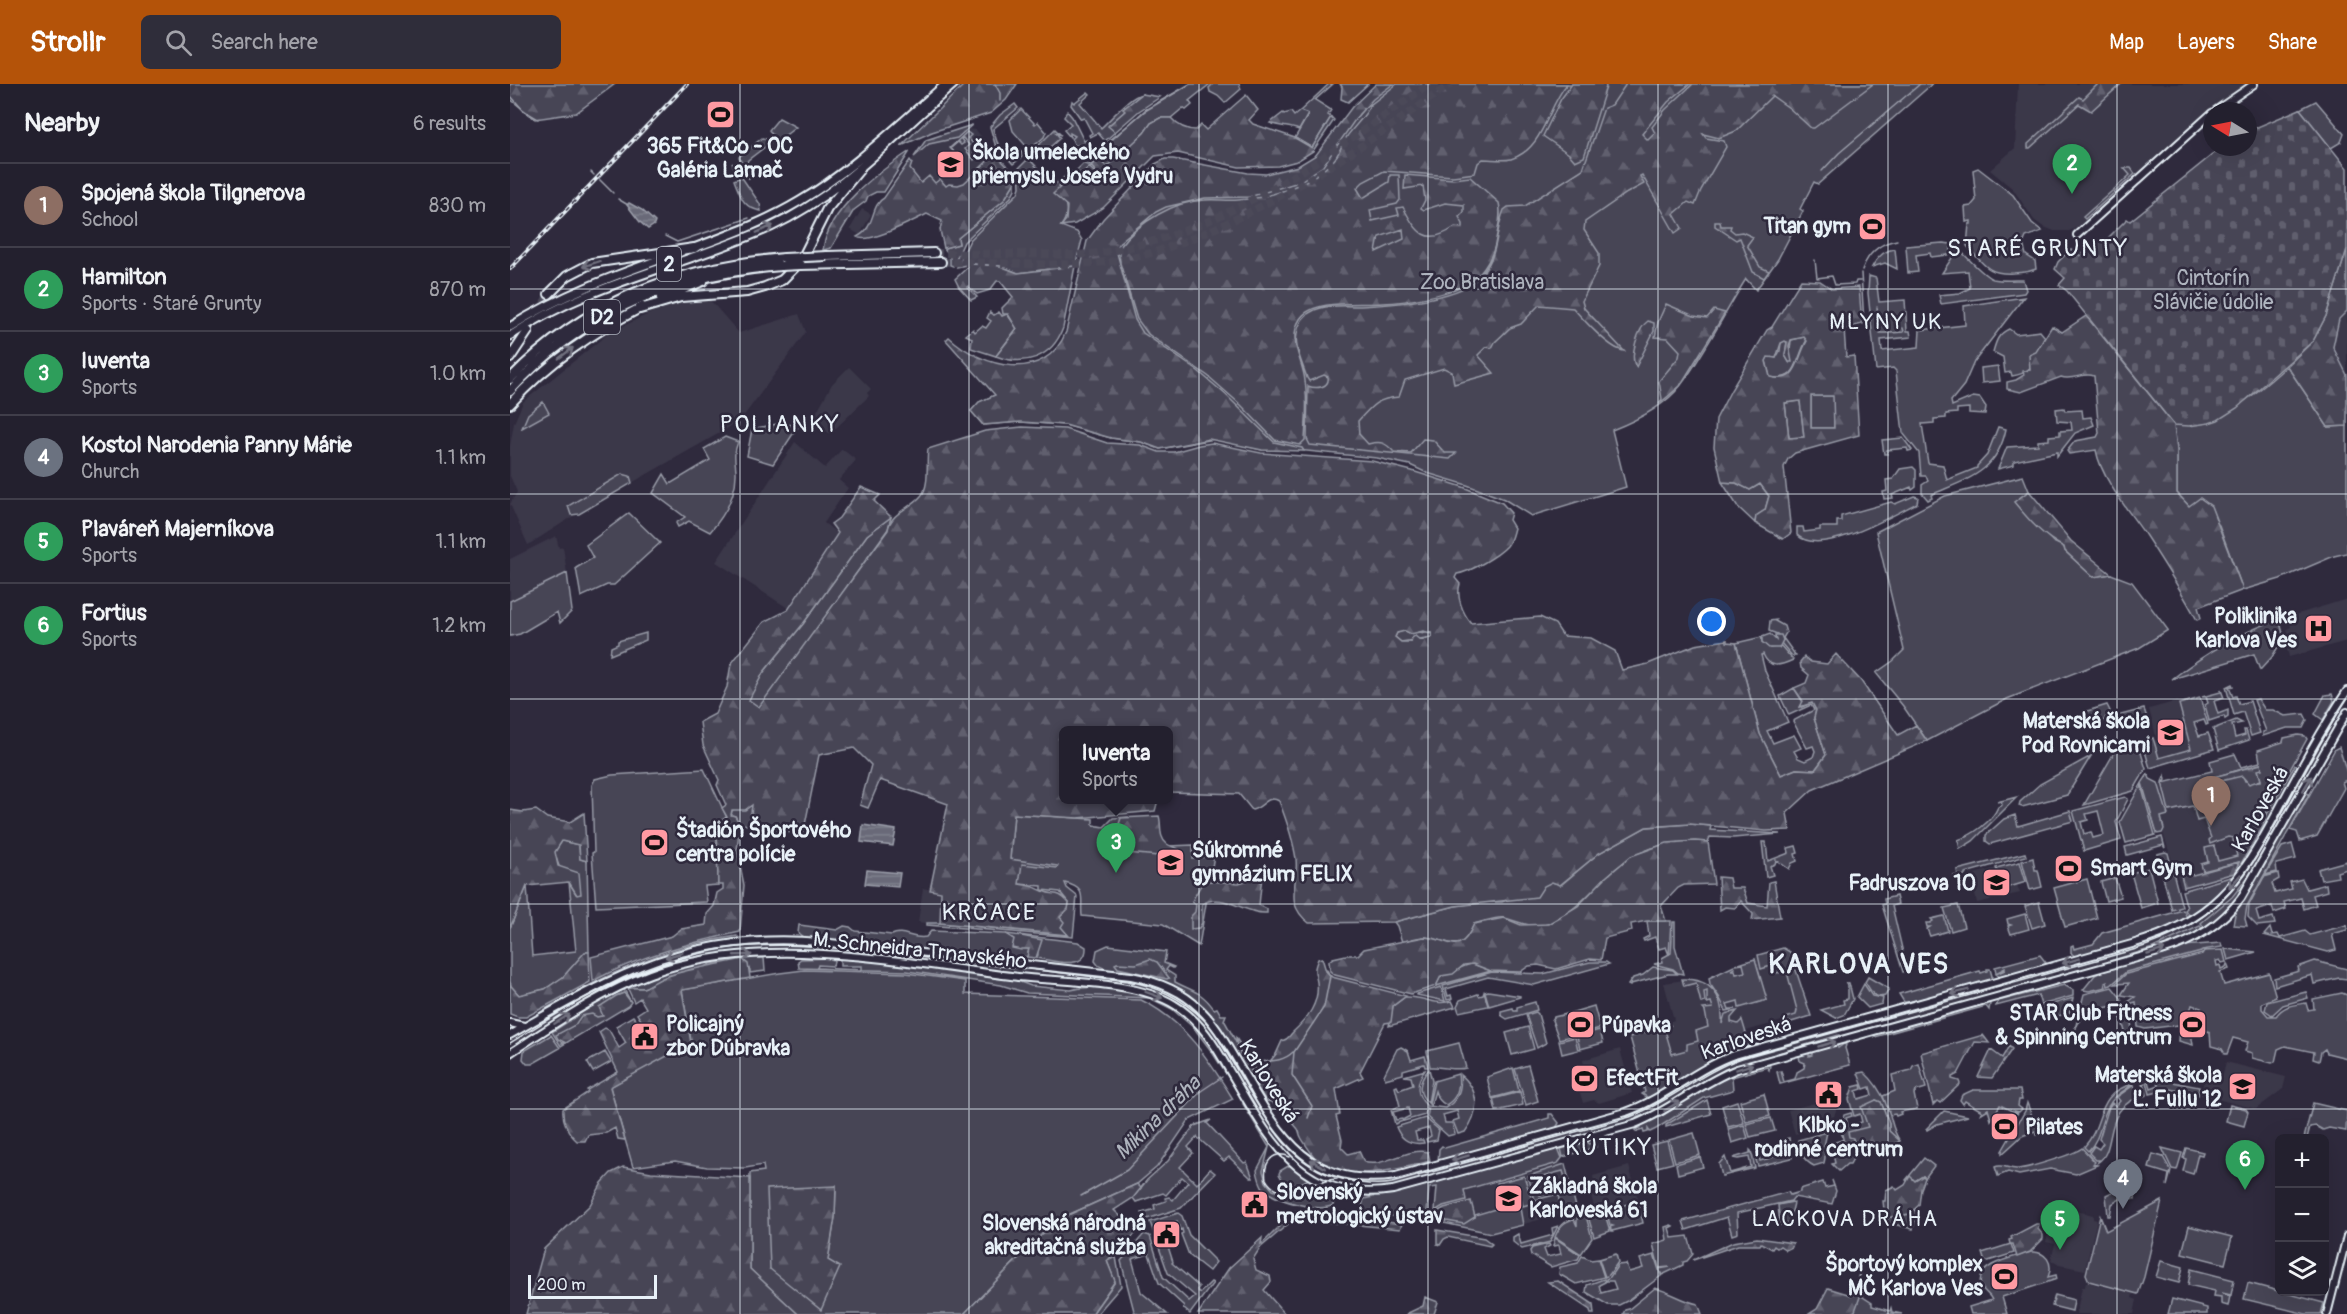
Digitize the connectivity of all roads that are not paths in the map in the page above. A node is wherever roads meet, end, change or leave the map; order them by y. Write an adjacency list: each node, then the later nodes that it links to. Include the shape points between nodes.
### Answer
1 (946, 84): 8 (main road, 2, via 840,174 801,201 745,229)
2 (954, 84): 6 (main road, 2)
3 (2254, 84): 4 (main road)
4 (2228, 102)
5 (2203, 122): 7 (main road)
6 (860, 169): 15 (highway, via 827,209 801,261 782,280 747,292 681,297); 18 (main road, 2, one-way to 6, via 599,289 770,227 825,196)
7 (2077, 235)
8 (694, 248): 14 (highway, one-way to 14, via 592,263 567,276); 16 (main road, 2, via 585,287)
9 (934, 253): 10 (highway, D2)
10 (826, 260): 11 (highway, D2, bridge); 12 (highway, D2)
11 (782, 262): 13 (highway, D2); 20 (highway, D2, via 711,267 642,289 577,323)
12 (941, 262)
13 (711, 275): 15 (highway); 23 (highway, D2, via 666,288 599,319 543,358)
14 (549, 294)
15 (640, 309): 24 (highway, one-way to 15, via 578,344)
16 (510, 327)
17 (528, 330): 19 (highway)
18 (510, 336)
19 (510, 358)
20 (530, 359): 21 (highway); 22 (highway, D2)
21 (510, 372)
22 (510, 379)
23 (510, 391)
24 (522, 391): 25 (highway); 26 (highway)
25 (510, 404)
26 (510, 411)
27 (2347, 691): 29 (main road, Karloveská)
28 (2347, 712): 30 (main road, Karloveská, one-way to 28)
29 (2276, 813): 30 (main road, via 2278,820); 32 (main road, Karloveská, one-way to 32, via 2239,877 2190,920 2144,941)
30 (2286, 820): 34 (main road, Karloveská, one-way to 30, via 2162,951 2200,936 2241,898)
31 (1089, 971): 36 (main road, M. Schneidra Trnavského, one-way to 36, via 821,942 745,942 692,950 638,967); 39 (main road, Karloveská, one-way to 31, via 1386,1177 1360,1177 1325,1168 1282,1134 1211,1020 1193,1002 1158,983)
32 (1996, 982): 34 (main road); 39 (main road, Karloveská, one-way to 39, via 1734,1055 1633,1109)
33 (1097, 985): 38 (main road, M. Schneidra Trnavského, one-way to 33, via 624,985 680,964 720,956 837,955); 40 (main road, Karloveská, one-way to 40, via 1149,993 1187,1013 1214,1046 1275,1145 1293,1164 1322,1182 1350,1190 1385,1192)
34 (1994, 997): 40 (main road, Karloveská, one-way to 34, via 1648,1119 1737,1069)
35 (510, 1023): 36 (main road)
36 (525, 1026): 37 (main road, M. Schneidra Trnavského)
37 (510, 1035)
38 (511, 1051)
39 (1511, 1144): 40 (main road)
40 (1515, 1158)
41 (2347, 1236): 42 (main road)
42 (2345, 1250): 43 (main road)
43 (2327, 1314)

